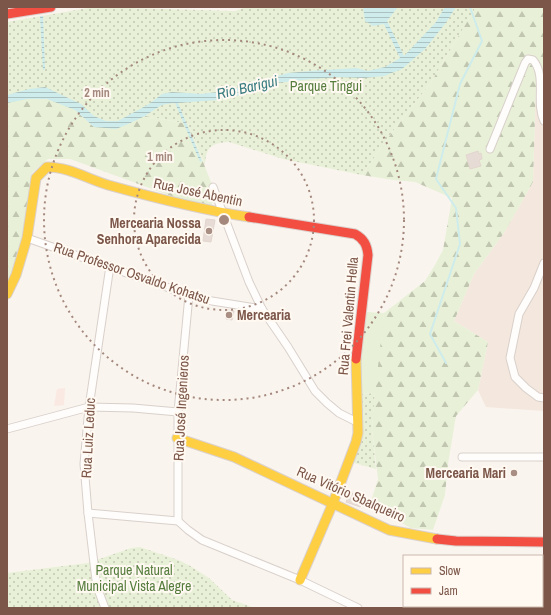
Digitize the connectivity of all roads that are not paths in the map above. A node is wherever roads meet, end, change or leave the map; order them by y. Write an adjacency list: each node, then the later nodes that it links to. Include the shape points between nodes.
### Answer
1 (51, 7): 2 (street)
2 (7, 14)
3 (544, 121): 4 (street, via 539,68 533,60 528,59)
4 (490, 149)
5 (213, 187): 6 (street)
6 (222, 213): 7 (street, Rua José Abentin, via 356,234); 8 (street, Rua José Abentin, via 169,202 55,167 47,168 36,178); 13 (street)
7 (361, 237): 17 (street, Rua Frei Valentin Hella, via 367,244 368,255 356,355)
8 (27, 238): 10 (street, Rua Professor Osvaldo Kohatsu); 11 (street, via 16,275)
9 (544, 264): 14 (street, via 519,314 510,358 515,378 538,397)
10 (110, 266): 12 (street, Rua Professor Osvaldo Kohatsu); 15 (street, Rua Luiz Leduc)
11 (7, 294)
12 (189, 295): 13 (street, Rua Professor Osvaldo Kohatsu); 16 (street, Rua José Ingenieros)
13 (262, 309): 17 (street, via 315,391 340,413)
14 (544, 398)
15 (88, 407): 16 (street); 18 (street); 23 (street, Rua Luiz Leduc, via 84,464)
16 (178, 412): 19 (street, Rua José Ingenieros)
17 (357, 422): 22 (street, Rua Frei Valentin Hella, via 356,442)
18 (7, 429)
19 (178, 438): 22 (street, Rua Vitório Sbalqueiro, via 234,457); 24 (street, Rua José Ingenieros)
20 (462, 457): 21 (street)
21 (544, 457)
22 (333, 503): 25 (street, Rua Vitório Sbalqueiro, via 389,530 422,537 456,541); 26 (street, Rua Frei Valentin Hella)
23 (88, 513): 24 (street); 27 (street, Rua Luiz Leduc, via 97,586)
24 (178, 521): 26 (street, via 202,540)
25 (544, 542)
26 (300, 580): 28 (street)
27 (106, 608)
28 (358, 608)

